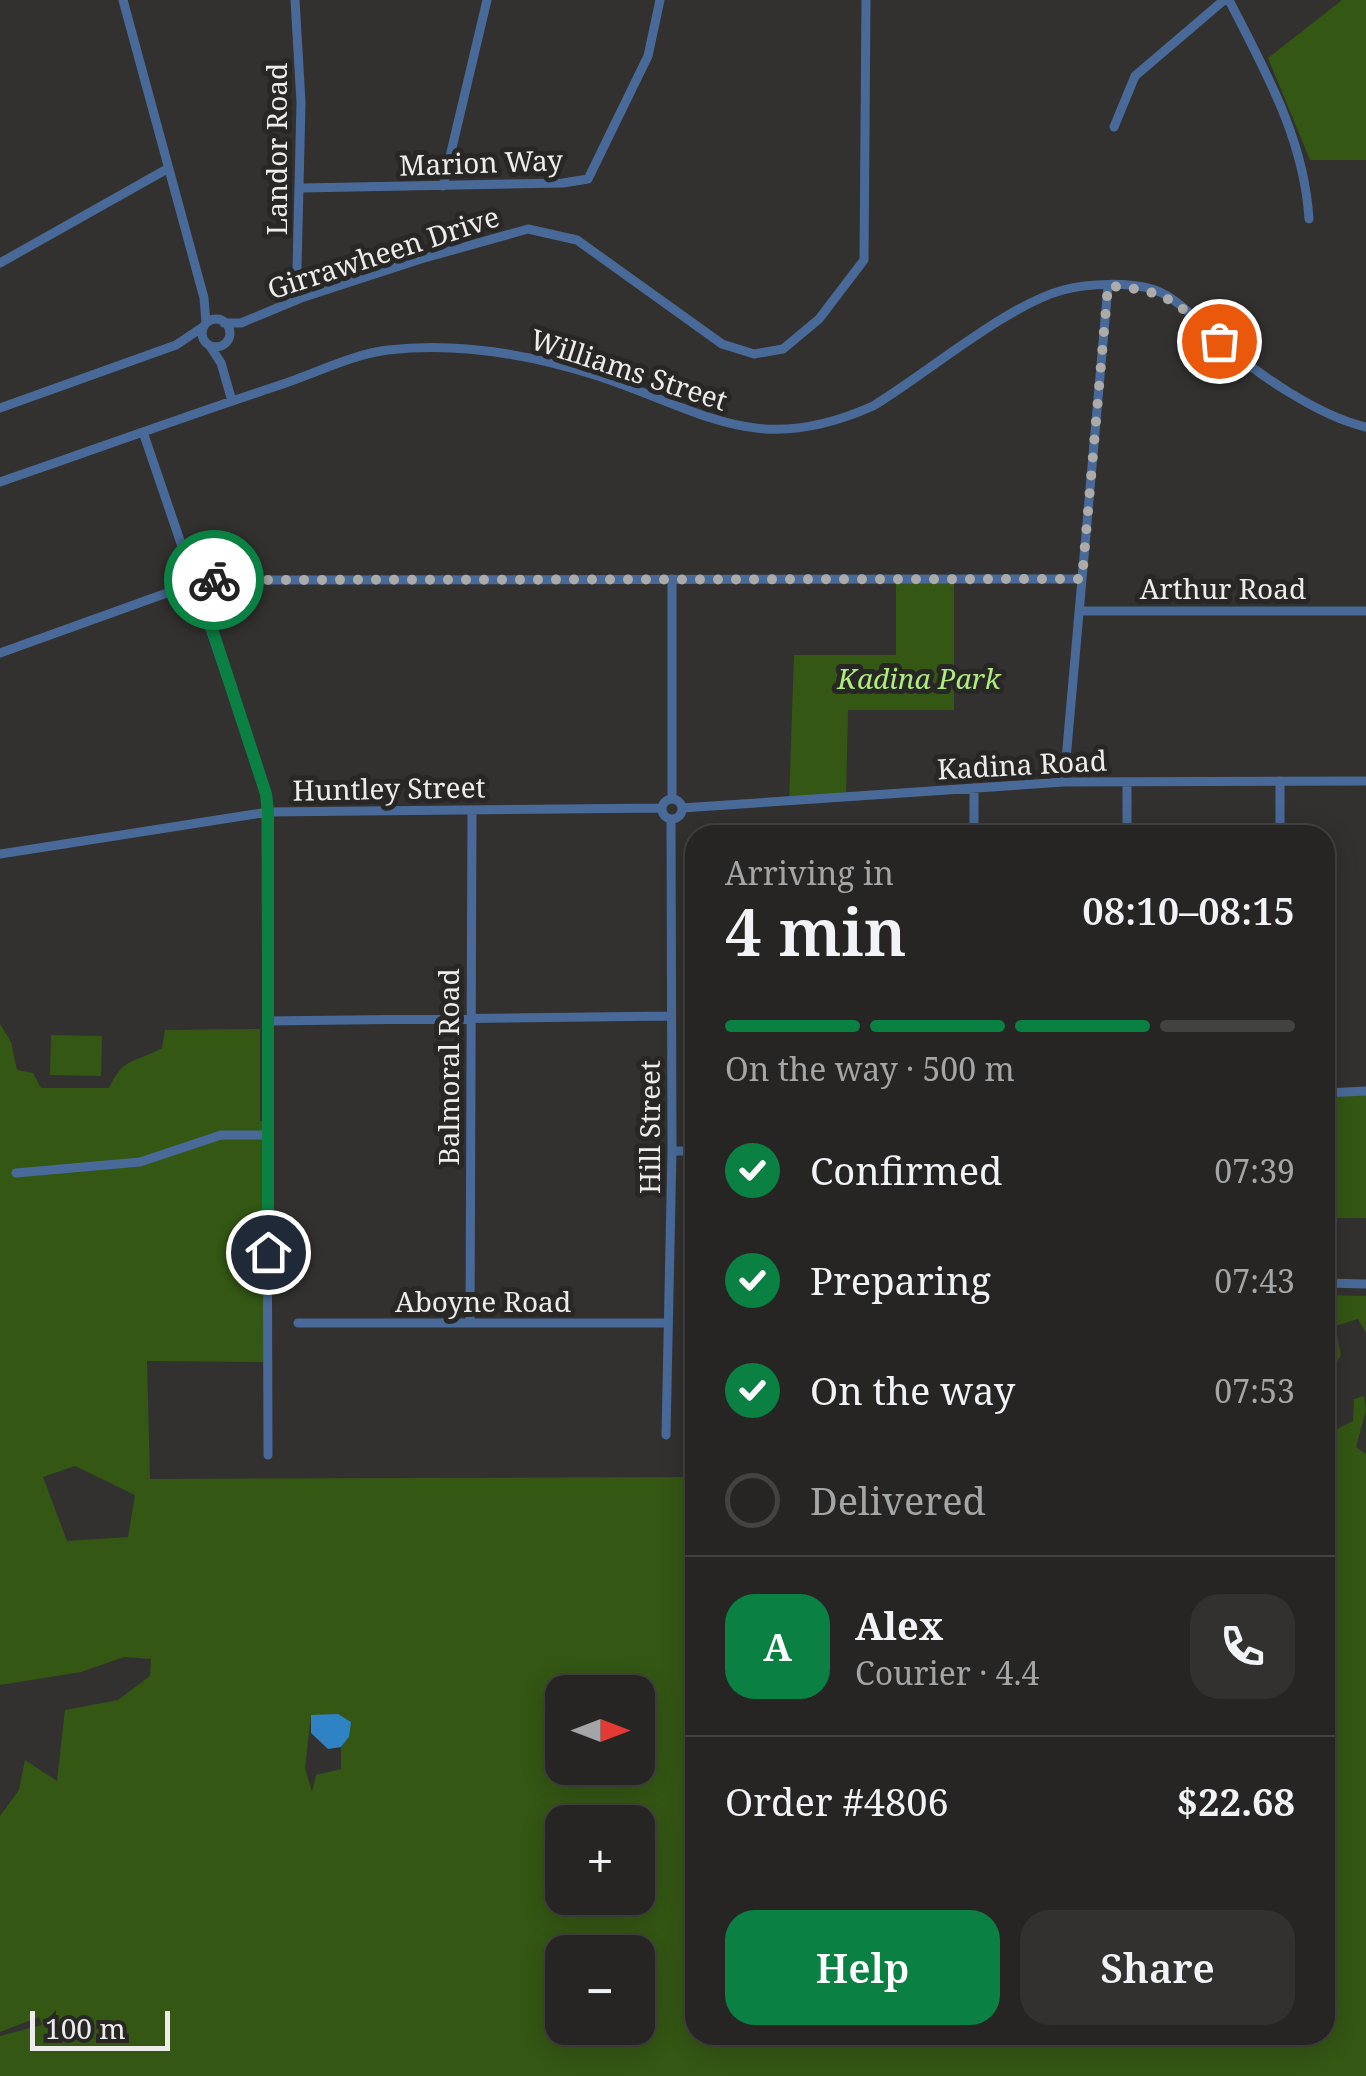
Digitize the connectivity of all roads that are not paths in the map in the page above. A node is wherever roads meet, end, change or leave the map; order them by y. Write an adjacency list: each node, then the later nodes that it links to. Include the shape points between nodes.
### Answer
1 (122, 0): 8 (street)
2 (296, 0): 10 (street, Landor Road)
3 (487, 0): 9 (street)
4 (660, 0): 9 (street, Marion Way, via 648,56 588,179)
5 (866, 0): 15 (street, Girrawheen Drive, via 864,260 819,319 783,350 754,354 722,344 577,240 528,229)
6 (1227, 0): 7 (street, via 1135,76); 11 (street, via 1302,160)
7 (1114, 127)
8 (167, 169): 12 (street); 14 (street)
9 (443, 186): 10 (street, Marion Way)
10 (302, 188): 15 (street, Landor Road)
11 (1308, 219)
12 (0, 262)
13 (1108, 286): 23 (street, Williams Street, via 1061,290 1018,310 873,406 798,430 719,423 581,371 478,350 386,350); 25 (street, Williams Street, via 1153,290 1172,299 1260,374); 29 (street)
14 (204, 298): 16 (street); 18 (street)
15 (301, 298): 17 (street, Girrawheen Drive)
16 (223, 322): 17 (street, Girrawheen Drive); 18 (street, Girrawheen Drive); 19 (street)
17 (240, 323): 19 (street, Girrawheen Drive)
18 (205, 325): 20 (street); 21 (street)
19 (227, 339): 20 (street); 22 (street)
20 (207, 344): 21 (street); 22 (street)
21 (176, 346): 24 (street)
22 (221, 363): 23 (street)
23 (232, 401): 26 (street, Williams Street)
24 (0, 408)
25 (1366, 427)
26 (144, 432): 27 (street, Williams Street); 30 (street)
27 (0, 482)
28 (672, 579): 29 (street); 30 (street); 39 (street)
29 (1082, 579): 31 (street)
30 (197, 583): 33 (street); 43 (street)
31 (1080, 611): 32 (street, Arthur Road); 36 (street)
32 (1366, 612)
33 (0, 653)
34 (1280, 781): 35 (street, Kadina Road); 37 (street, Kadina Road); 47 (street)
35 (1366, 781)
36 (1064, 782): 37 (street, Kadina Road); 38 (street, Kadina Road)
37 (1127, 782): 46 (street)
38 (974, 788): 41 (street, Kadina Road); 45 (street)
39 (672, 799): 40 (street); 41 (street)
40 (662, 808): 42 (street, Huntley Street); 44 (street)
41 (682, 808): 44 (street)
42 (472, 810): 43 (street, Huntley Street); 50 (street, Balmoral Road)
43 (268, 812): 48 (street, Huntley Street); 51 (street)
44 (671, 819): 49 (street, Hill Street)
45 (974, 825)
46 (1126, 825)
47 (1280, 825)
48 (0, 854)
49 (671, 1016): 50 (street); 55 (street, Hill Street)
50 (471, 1018): 51 (street); 61 (street, Balmoral Road)
51 (268, 1020): 54 (street)
52 (1366, 1091): 53 (street)
53 (1335, 1093)
54 (268, 1135): 57 (street, via 221,1135 140,1162); 64 (street)
55 (672, 1151): 56 (street); 62 (street, Hill Street)
56 (685, 1151)
57 (16, 1173)
58 (1335, 1283): 59 (street)
59 (1366, 1284)
60 (298, 1323): 61 (street, Aboyne Road)
61 (470, 1323): 62 (street, Aboyne Road)
62 (668, 1323): 63 (street, Hill Street)
63 (666, 1434)
64 (268, 1455)

